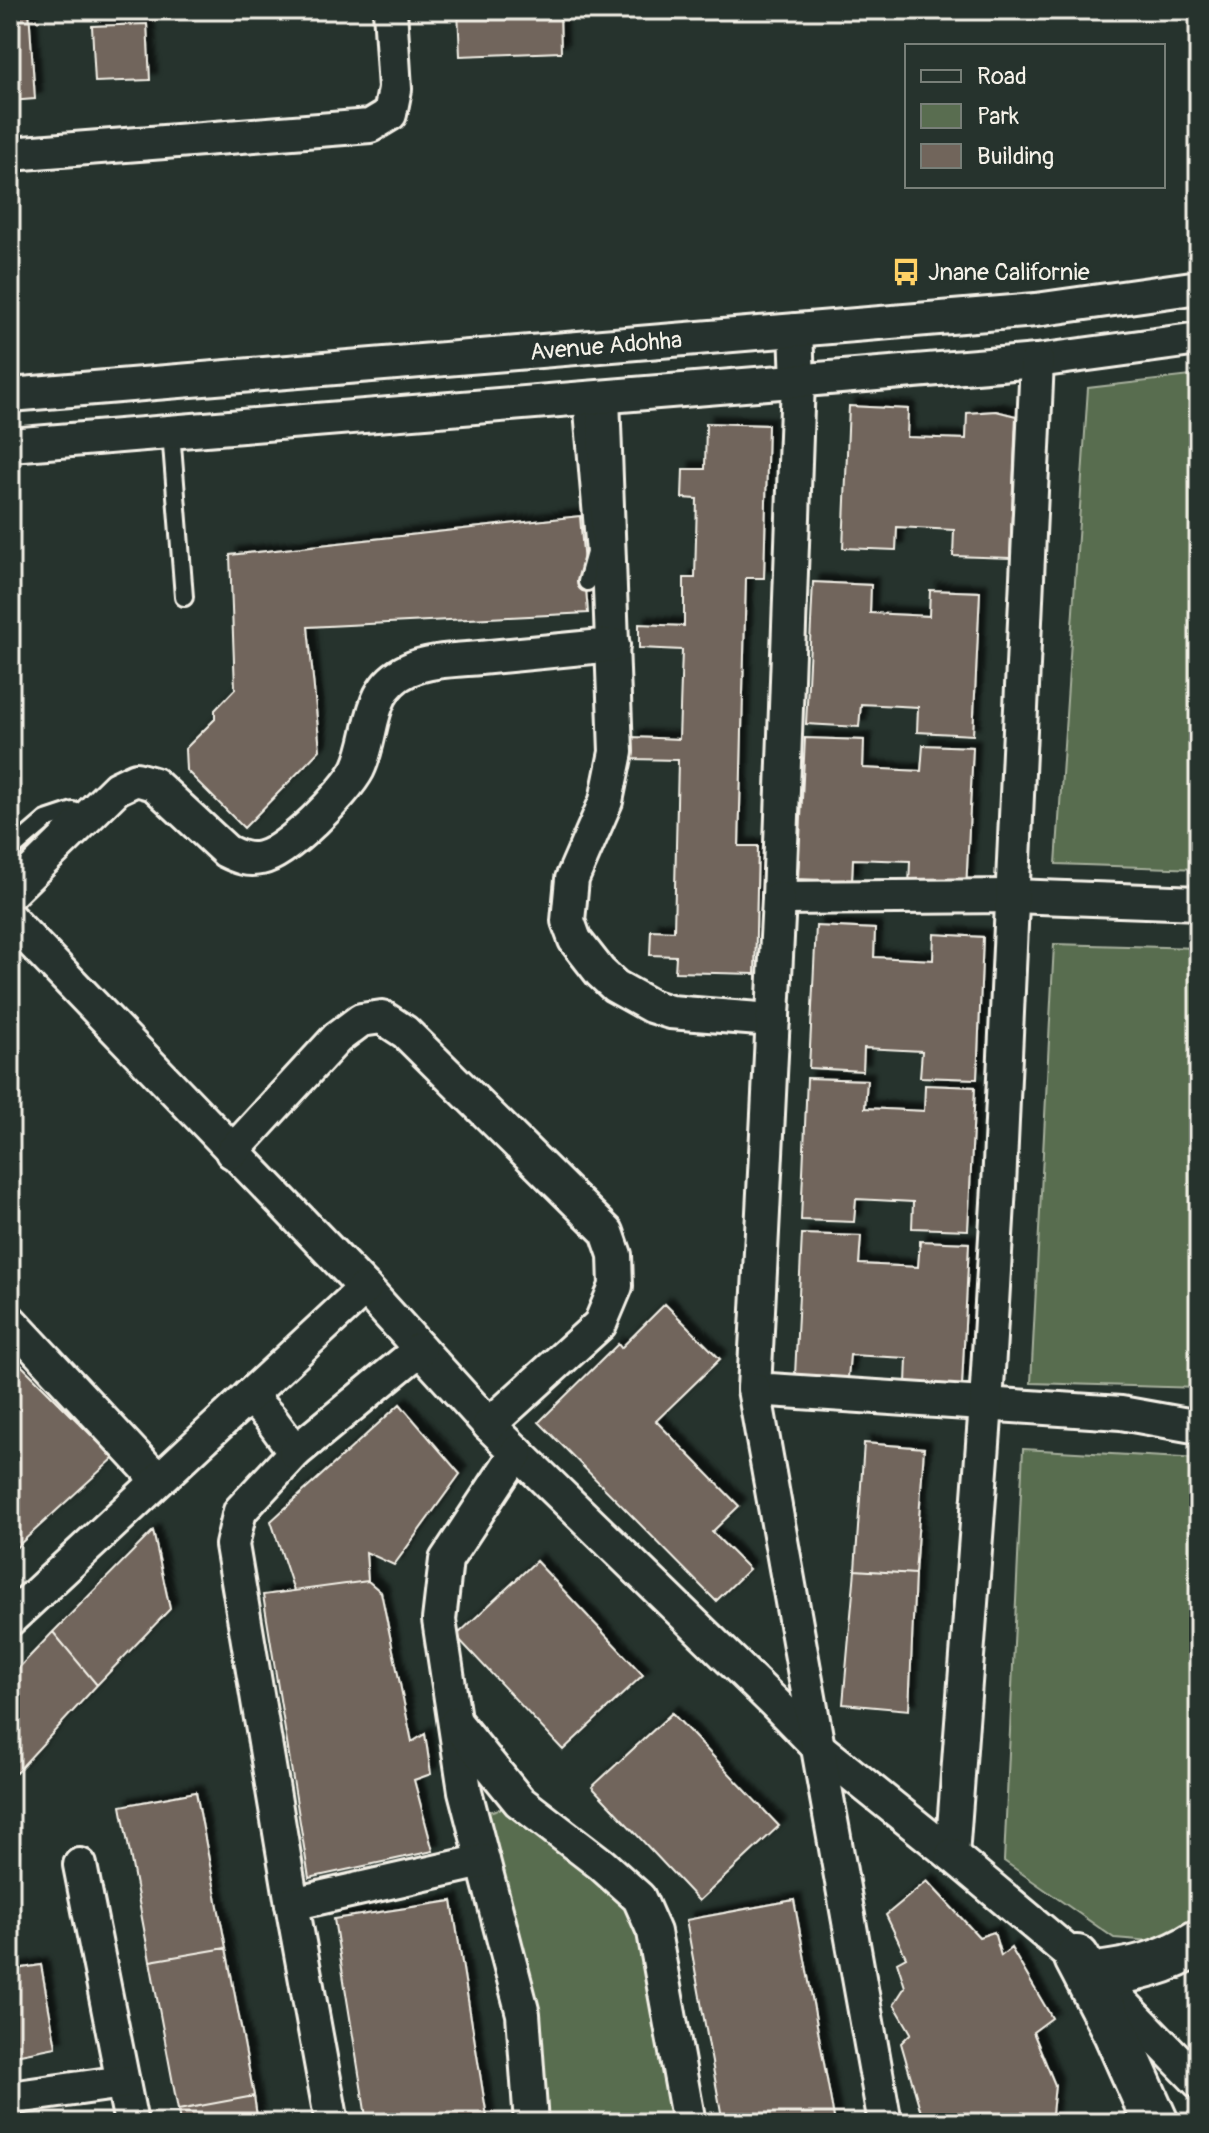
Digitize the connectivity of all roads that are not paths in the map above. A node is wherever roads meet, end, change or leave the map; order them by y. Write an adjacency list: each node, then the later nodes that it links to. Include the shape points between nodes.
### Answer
1 (390, 10): 2 (street, via 395,89 390,114 370,126)
2 (10, 154)
3 (1199, 287): 4 (street, Avenue Adohha, via 1036,310)
4 (796, 330): 7 (street); 8 (street, Avenue Adohha)
5 (1199, 339): 6 (street)
6 (1037, 361): 7 (street); 18 (street)
7 (798, 381): 9 (street); 19 (street)
8 (10, 395)
9 (592, 398): 10 (street); 12 (lane, via 595,553); 14 (street)
10 (171, 432): 11 (street); 13 (lane)
11 (10, 445)
12 (587, 582)
13 (184, 597)
14 (613, 645): 17 (street, via 408,669 387,685 374,705 364,751 341,794 275,853 252,859 226,851 154,784 136,779 117,788); 22 (street, via 616,752 606,801 572,879 568,921 575,940 607,979 651,1006)
15 (73, 811): 16 (lane, via 46,820)
16 (10, 851)
17 (10, 893)
18 (1013, 896): 19 (street); 20 (street); 29 (street)
19 (779, 898): 22 (street)
20 (1199, 903)
21 (10, 919): 23 (street)
22 (773, 1020): 27 (street)
23 (232, 1152): 24 (street); 30 (street, via 337,1038 361,1020 382,1017 405,1032 607,1232 615,1255 616,1286 600,1324)
24 (365, 1288): 26 (street); 28 (street)
25 (10, 1321): 34 (street)
26 (420, 1349): 30 (street); 32 (street)
27 (754, 1389): 29 (street); 37 (street)
28 (249, 1396): 32 (street); 34 (street)
29 (986, 1404): 31 (street, via 1121,1413); 38 (street)
30 (489, 1425): 33 (street)
31 (1199, 1427)
32 (295, 1452): 41 (street, via 240,1511 232,1545)
33 (517, 1452): 36 (street, via 446,1560 439,1620); 37 (street)
34 (158, 1480): 35 (street)
35 (10, 1619)
36 (454, 1721): 39 (street); 50 (street, via 519,1801 639,1898 654,1932)
37 (820, 1749): 38 (street); 51 (street)
38 (952, 1855): 43 (street)
39 (483, 1861): 41 (street); 49 (street, via 523,2014)
40 (80, 1865): 44 (street)
41 (292, 1904): 48 (street)
42 (1199, 1942): 43 (main road, via 1130,1971)
43 (1086, 1967): 45 (street); 52 (main road)
44 (123, 2082): 46 (street); 47 (street)
45 (1199, 2082)
46 (10, 2098)
47 (131, 2123)
48 (332, 2123)
49 (531, 2123)
50 (689, 2123)
51 (885, 2123)
52 (1156, 2123)

